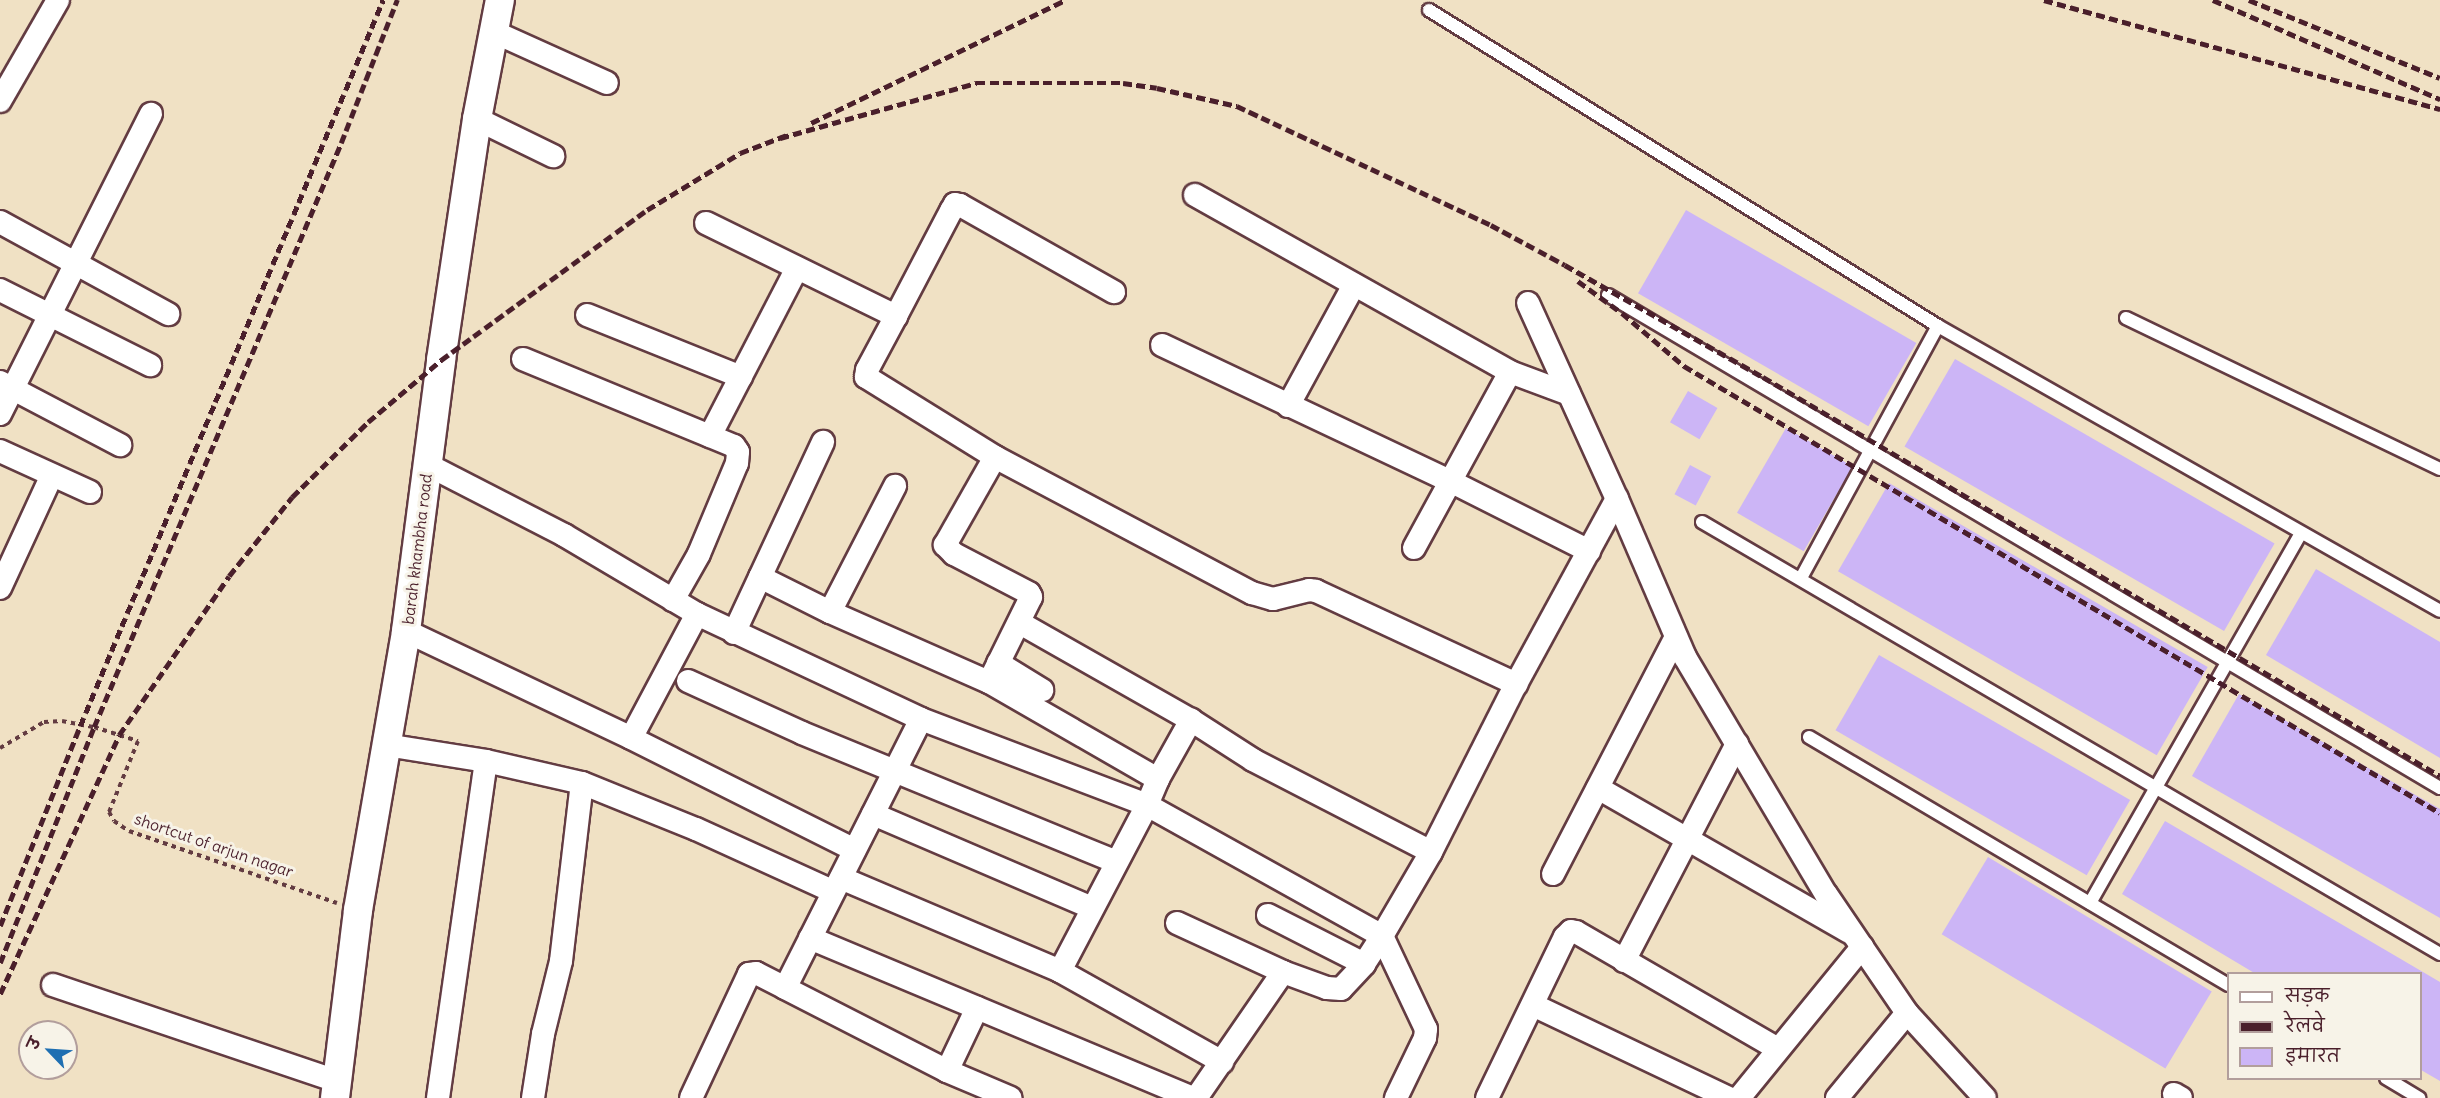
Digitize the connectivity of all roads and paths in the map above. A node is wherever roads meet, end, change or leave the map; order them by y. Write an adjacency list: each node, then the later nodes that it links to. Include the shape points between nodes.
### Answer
1 (58, 0): 6 (street)
2 (500, 0): 4 (street, barah khambha road)
3 (1429, 10): 25 (lane)
4 (492, 31): 5 (street); 8 (street, barah khambha road)
5 (607, 83)
6 (0, 101)
7 (151, 114): 13 (street)
8 (477, 119): 9 (street); 41 (street, barah khambha road)
9 (553, 156)
10 (1194, 195): 15 (street)
11 (0, 222): 13 (street)
12 (706, 223): 14 (street)
13 (76, 264): 20 (street); 21 (street)
14 (797, 268): 23 (street); 30 (street)
15 (1354, 285): 29 (street); 33 (street)
16 (0, 290): 20 (street)
17 (1114, 292): 23 (street, via 965,206 955,204)
18 (1608, 295): 38 (lane)
19 (1528, 303): 32 (street)
20 (51, 314): 28 (street); 31 (street)
21 (168, 314)
22 (587, 315): 30 (street)
23 (896, 316): 40 (street, via 866,377)
24 (2126, 318): 42 (lane)
25 (1938, 326): 38 (lane); 49 (lane)
26 (1162, 345): 33 (street)
27 (523, 359): 35 (street)
28 (150, 365)
29 (1510, 372): 32 (street); 44 (street)
30 (741, 377): 35 (street)
31 (6, 385): 34 (street); 37 (street)
32 (1569, 394): 47 (street)
33 (1288, 406): 44 (street)
34 (0, 414)
35 (710, 436): 55 (street, via 734,446 739,457 699,554)
36 (823, 442): 52 (street)
37 (120, 445)
38 (1870, 450): 53 (lane); 63 (lane)
39 (0, 452): 43 (street)
40 (995, 458): 59 (street, via 945,545 954,554 1029,593 1030,601); 66 (street, via 1252,593 1273,599 1316,591)
41 (428, 465): 55 (street, via 564,535); 60 (street, barah khambha road)
42 (2440, 469)
43 (51, 475): 46 (street); 54 (street)
44 (1450, 481): 50 (street); 51 (street)
45 (895, 486): 56 (street)
46 (90, 492)
47 (1617, 499): 51 (street); 62 (street)
48 (1702, 522): 53 (lane)
49 (2301, 533): 57 (lane); 63 (lane)
50 (1414, 548)
51 (1589, 551): 66 (street)
52 (760, 577): 56 (street); 61 (street)
53 (1801, 578): 80 (lane)
54 (0, 588)
55 (673, 600): 58 (street)
56 (830, 612): 64 (street)
57 (2440, 612)
58 (697, 614): 61 (street); 71 (street)
59 (1020, 623): 64 (street); 69 (street)
60 (406, 631): 71 (street); 73 (street, barah khambha road)
61 (734, 633): 68 (street)
62 (1676, 637): 72 (street); 79 (street)
63 (2227, 662): 80 (lane); 81 (lane)
64 (994, 672): 67 (street); 77 (street)
65 (688, 681): 76 (street)
66 (1516, 684): 86 (street)
67 (1042, 690)
68 (921, 719): 76 (street); 82 (street)
69 (1191, 720): 77 (street); 86 (street, via 1253,760)
70 (1809, 737): 90 (lane)
71 (631, 738): 85 (street)
72 (1737, 744): 84 (street); 97 (street)
73 (386, 745): 75 (street); 92 (street, barah khambha road)
74 (0, 748): 92 (path, shortcut of arjun nagar, via 44,722 62,721 138,741 109,812 114,820 129,831)
75 (486, 761): 78 (street); 114 (street)
76 (894, 771): 83 (street); 87 (street)
77 (1158, 779): 82 (street)
78 (582, 783): 89 (street); 115 (street, via 561,961 543,1034)
79 (1598, 788): 84 (street); 88 (street)
80 (2155, 788): 90 (lane); 98 (lane)
81 (2440, 788)
82 (1147, 805): 87 (street); 95 (street)
83 (873, 814): 85 (street); 91 (street)
84 (1688, 841): 97 (street); 99 (street)
85 (855, 850): 89 (street)
86 (1431, 852): 95 (street)
87 (1117, 862): 91 (street)
88 (1553, 874)
89 (837, 884): 96 (street); 101 (street)
90 (2090, 903): 103 (lane)
91 (1092, 908): 101 (street)
92 (358, 910): 113 (street, barah khambha road)
93 (1268, 915): 100 (street)
94 (1177, 923): 102 (street)
95 (1382, 936): 100 (street); 119 (street, via 1426,1029)
96 (810, 938): 105 (street); 107 (street)
97 (1858, 941): 108 (street); 109 (street)
98 (2440, 954)
99 (1624, 961): 106 (street, via 1576,932 1569,932); 109 (street)
100 (1364, 964): 102 (street, via 1345,987 1335,990)
101 (1060, 971): 110 (street)
102 (1283, 972): 110 (street)
103 (2227, 984)
104 (53, 985): 113 (street)
105 (784, 988): 111 (street); 116 (street, via 756,973 749,974)
106 (1533, 1005): 120 (street); 121 (street)
107 (977, 1008): 111 (street); 118 (street)
108 (1907, 1013): 123 (street); 124 (street)
109 (1778, 1049): 122 (street)
110 (1222, 1062): 118 (street)
111 (947, 1071): 117 (street)
112 (2389, 1080): 125 (lane)
113 (335, 1090)
114 (438, 1098)
115 (533, 1098)
116 (691, 1098)
117 (1011, 1098)
118 (1194, 1098)
119 (1396, 1098)
120 (1487, 1098)
121 (1729, 1098)
122 (1739, 1098)
123 (1837, 1098)
124 (1985, 1098)
125 (2419, 1098)

